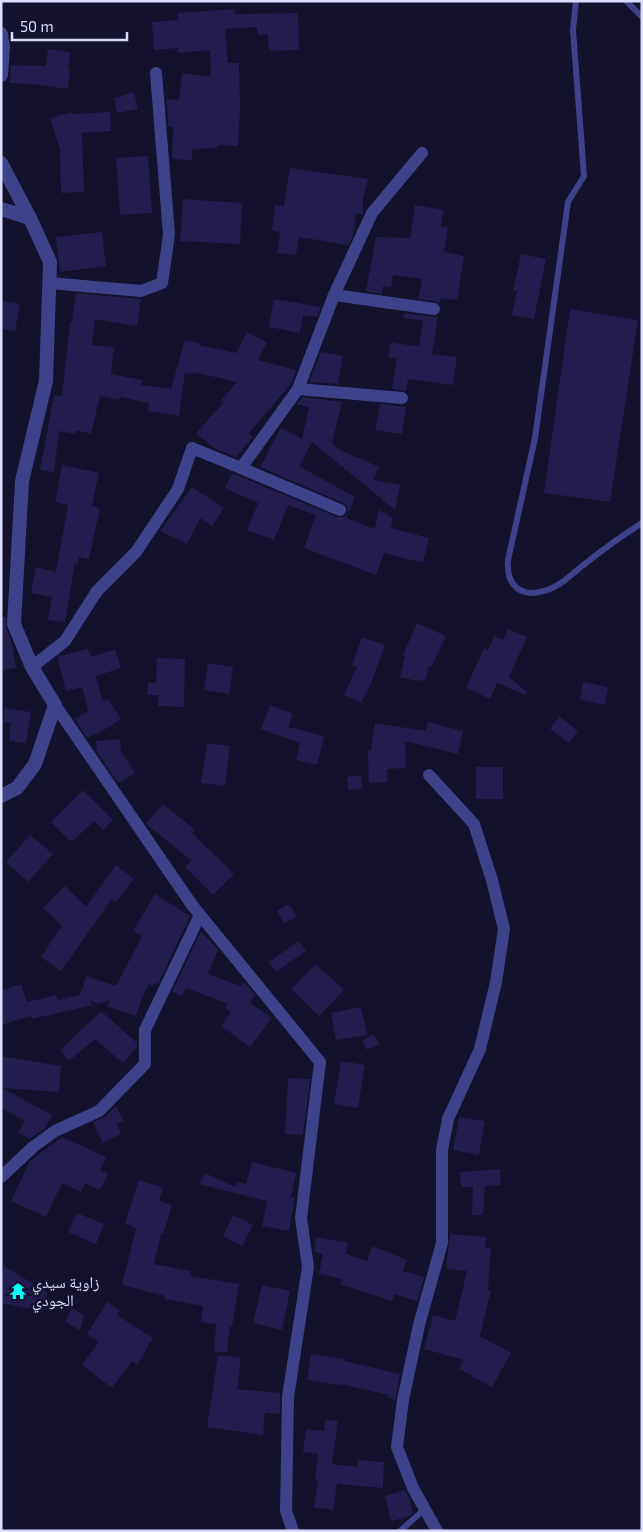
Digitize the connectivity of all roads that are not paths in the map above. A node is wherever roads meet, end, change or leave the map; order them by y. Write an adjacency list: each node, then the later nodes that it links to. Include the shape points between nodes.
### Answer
1 (576, 1): 18 (lane, via 573,30 584,176 568,202 535,438 508,560 510,582 518,589 546,591)
2 (626, 1): 3 (lane)
3 (642, 17)
4 (1, 34): 6 (street)
5 (156, 73): 11 (street, via 169,234 162,283 141,291)
6 (1, 75)
7 (422, 153): 12 (street, via 372,213)
8 (1, 163): 10 (street)
9 (1, 209): 10 (street)
10 (30, 218): 11 (street, via 50,262)
11 (49, 283): 19 (street, via 46,381 22,481 14,624)
12 (334, 295): 13 (street); 14 (street)
13 (434, 309)
14 (298, 389): 15 (street); 16 (street)
15 (402, 398)
16 (241, 468): 17 (street); 19 (street, via 192,448 178,489 136,552 97,592 65,641)
17 (340, 510)
18 (642, 523)
19 (32, 667): 20 (street)
20 (55, 705): 22 (street, via 35,764 17,788); 23 (street)
21 (428, 775): 25 (street, via 474,824 504,929 496,982 480,1049 448,1119 442,1150 442,1243 403,1400 398,1447 413,1488)
22 (1, 796)
23 (200, 915): 24 (street, via 145,1030 145,1064 99,1111 55,1131); 26 (street, via 320,1062 301,1218 308,1267 288,1397 286,1511)
24 (1, 1177)
25 (425, 1509): 27 (lane); 28 (street)
26 (293, 1531)
27 (400, 1531)
28 (437, 1531)

